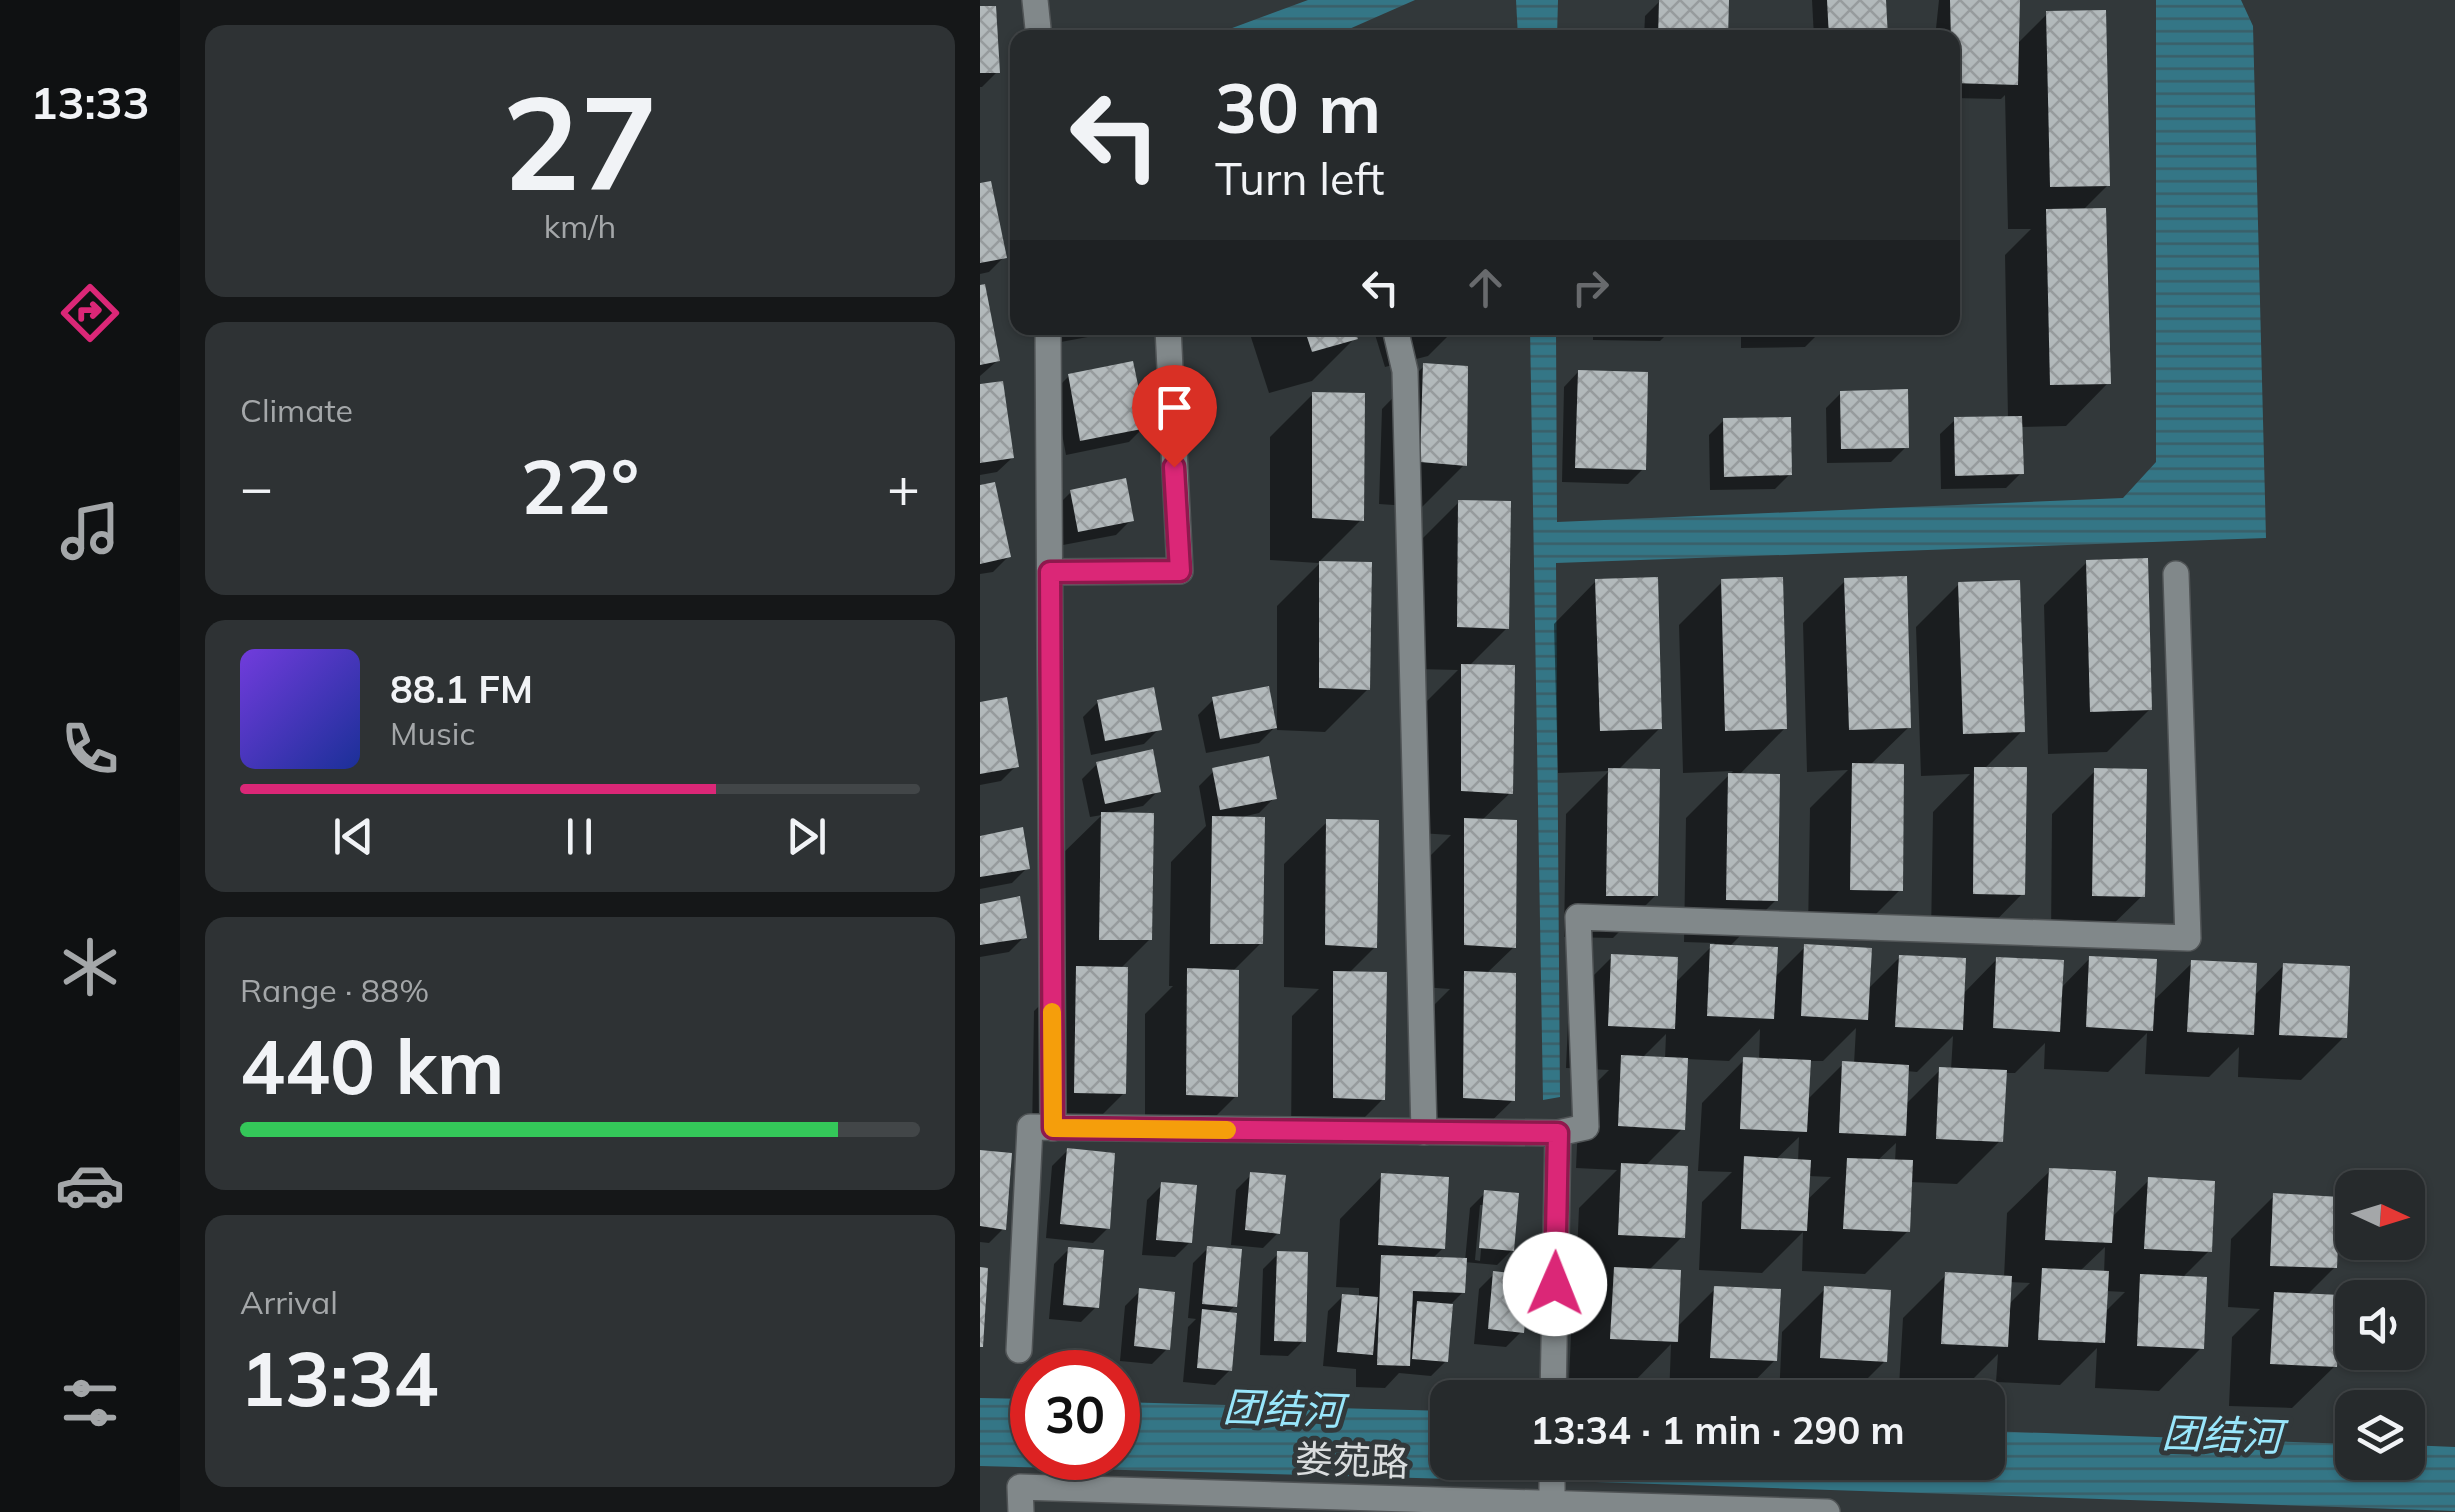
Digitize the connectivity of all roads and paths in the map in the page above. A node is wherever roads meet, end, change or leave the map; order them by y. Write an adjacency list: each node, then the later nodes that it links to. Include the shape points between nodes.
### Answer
1 (1035, 0): 2 (street)
2 (1038, 30)
3 (1048, 335): 6 (street)
4 (1168, 335): 6 (street, via 1180,571)
5 (1397, 335): 9 (street, via 1405,371)
6 (1050, 572): 8 (street)
7 (2176, 574): 10 (street, via 2188,938 1578,917 1586,1127)
8 (1053, 1128): 9 (street); 11 (street, via 1030,1128)
9 (1424, 1132): 10 (street)
10 (1558, 1133): 12 (street)
11 (1020, 1350)
12 (1554, 1380)
13 (1552, 1480): 14 (street)
14 (1552, 1508): 15 (street, 娄苑路, via 1020,1487); 16 (street, 娄苑路)
15 (1021, 1512)
16 (1827, 1512)

